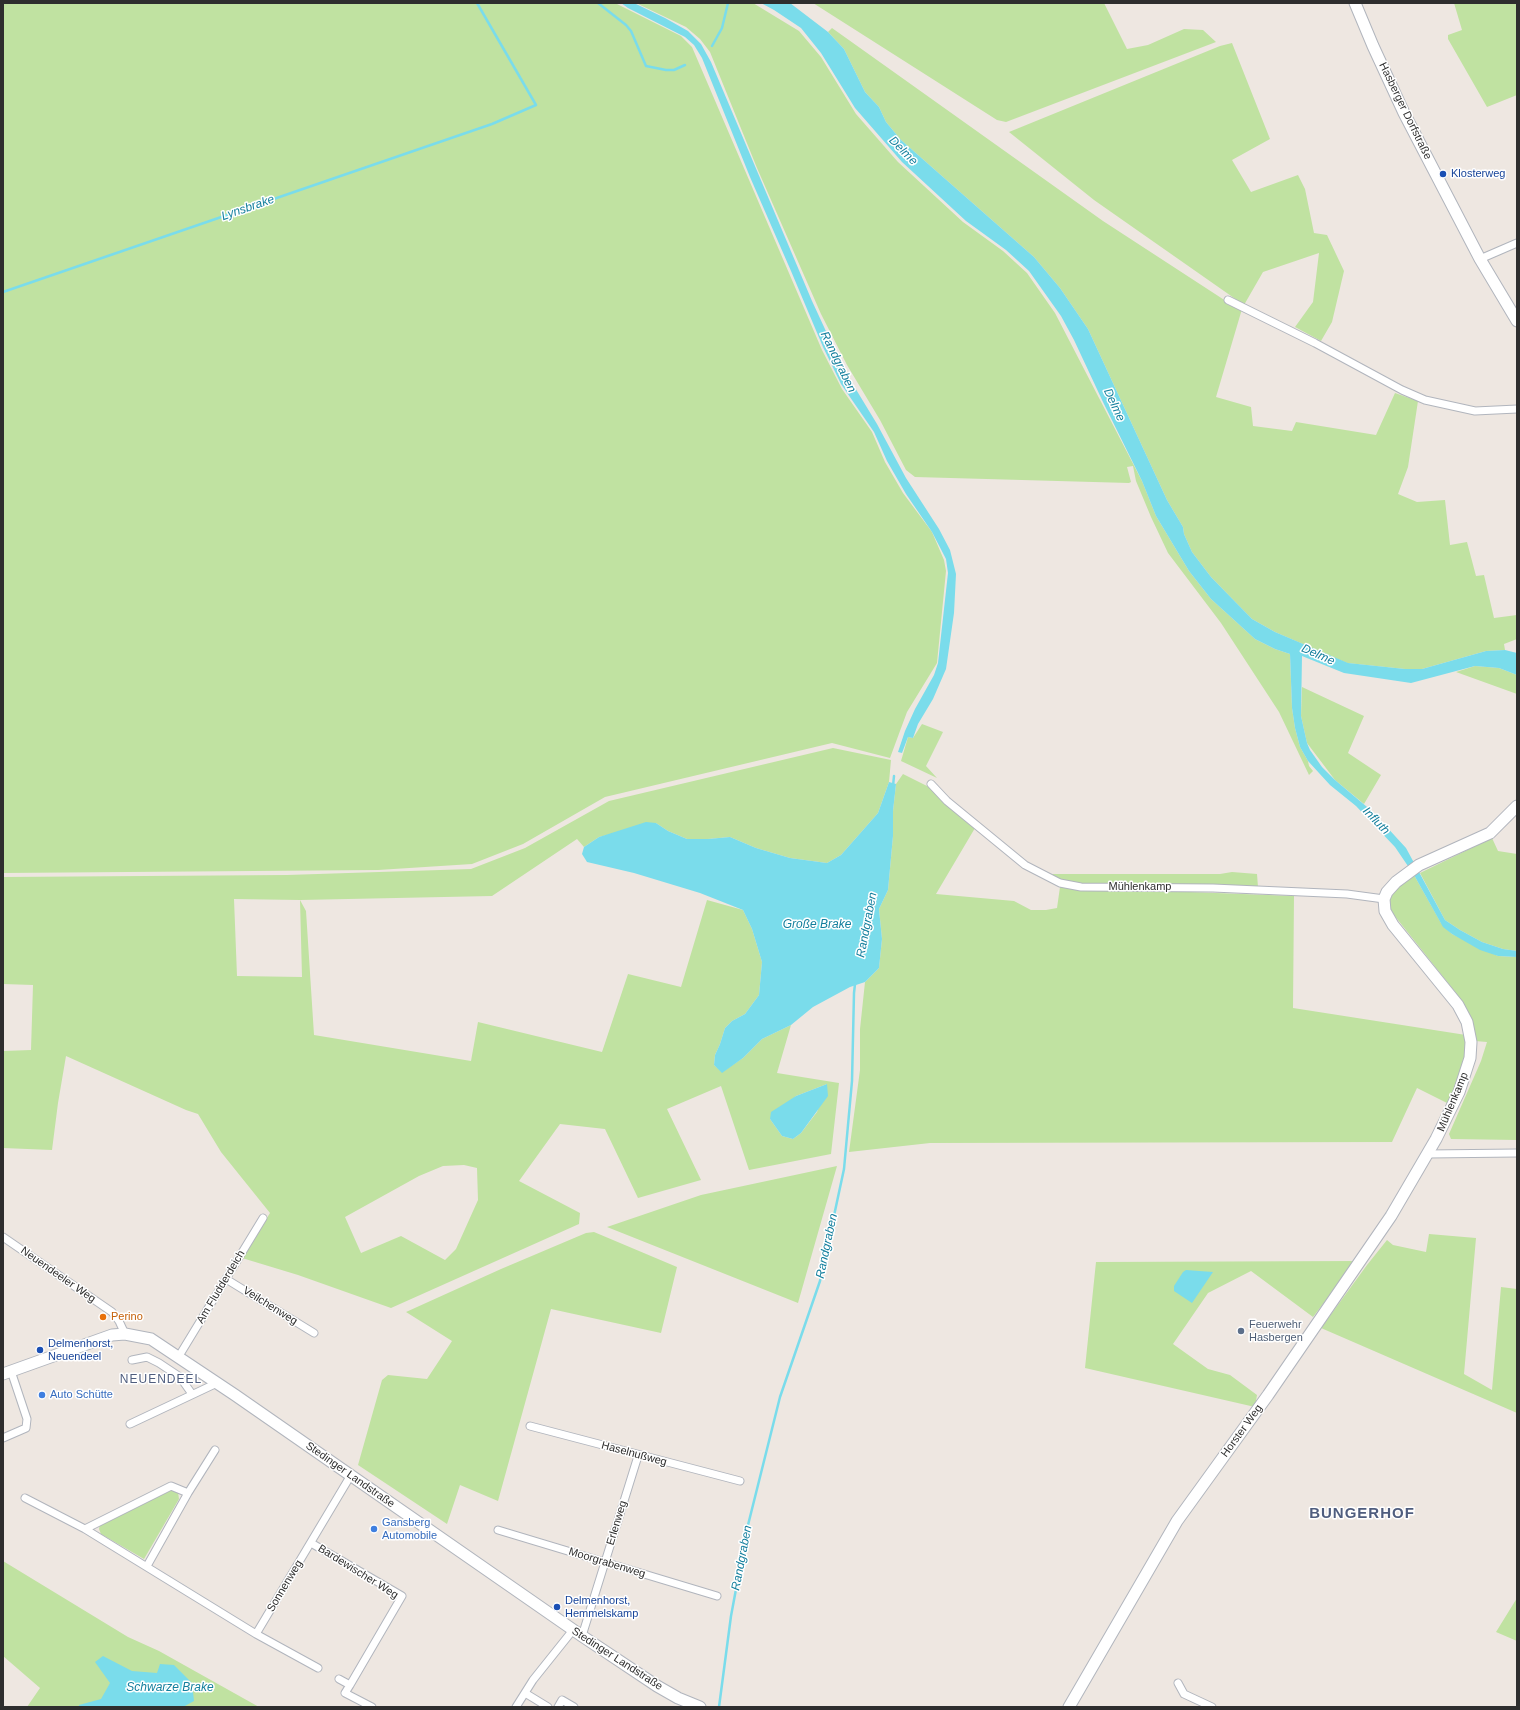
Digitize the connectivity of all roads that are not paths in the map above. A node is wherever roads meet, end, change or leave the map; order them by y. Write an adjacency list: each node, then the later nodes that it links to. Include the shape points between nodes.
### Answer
1 (1355, 3): 3 (street, Hasberger Dorfstraße, via 1404,113)
2 (1517, 243): 3 (street)
3 (1480, 259): 5 (street, Hasberger Dorfstraße)
4 (1228, 300): 6 (street, via 1425,400 1475,411)
5 (1517, 321)
6 (1517, 409)
7 (931, 784): 9 (street, Mühlenkamp, via 947,801 1025,865 1060,883 1081,887 1213,888 1347,894)
8 (1517, 806): 9 (street, via 1490,833 1407,873 1387,892)
9 (1384, 899): 11 (street, Mühlenkamp, via 1385,911 1393,925 1458,1005 1467,1022 1471,1042 1470,1058 1459,1092)
10 (1517, 1153): 11 (street)
11 (1426, 1157): 51 (street, Horster Weg, via 1391,1216 1177,1521)
12 (263, 1218): 14 (street, Am Fludderdeich)
13 (3, 1237): 16 (street, Neuendeeler Weg, via 112,1312)
14 (226, 1279): 15 (street, Veilchenweg); 17 (street, Am Fludderdeich)
15 (314, 1333)
16 (125, 1334): 17 (street, Stedinger Landstraße, via 151,1339); 19 (street, Stedinger Landstraße, via 99,1339)
17 (179, 1356): 20 (street, Stedinger Landstraße)
18 (132, 1360): 21 (street, via 147,1357 159,1363 180,1377)
19 (7, 1372): 24 (street, via 27,1419 26,1428)
20 (217, 1382): 21 (street); 27 (street, Stedinger Landstraße)
21 (192, 1394): 22 (street)
22 (130, 1424)
23 (530, 1426): 26 (street, Haselnußweg)
24 (3, 1438)
25 (215, 1450): 29 (street)
26 (638, 1456): 28 (street, Haselnußweg); 34 (street, Erlenweg)
27 (351, 1475): 33 (street, Sonnenweg); 37 (street, Stedinger Landstraße)
28 (740, 1481)
29 (188, 1493): 31 (street, via 171,1486); 35 (street)
30 (25, 1498): 31 (street)
31 (84, 1529): 35 (street)
32 (498, 1530): 34 (street, Moorgrabenweg)
33 (311, 1543): 38 (street, Sonnenweg); 43 (street, Bardewischer Weg, via 402,1596)
34 (605, 1562): 36 (street, Moorgrabenweg); 39 (street, Erlenweg)
35 (147, 1566): 38 (street)
36 (717, 1596)
37 (573, 1630): 39 (street, Stedinger Landstraße); 44 (street, via 532,1680)
38 (256, 1634): 40 (street)
39 (582, 1636): 50 (street, Stedinger Landstraße, via 657,1686)
40 (318, 1668)
41 (339, 1679): 43 (street)
42 (1178, 1683): 52 (street, via 1184,1694)
43 (350, 1685): 45 (street, via 345,1693)
44 (525, 1693): 46 (street); 47 (street)
45 (372, 1707)
46 (516, 1707)
47 (548, 1707)
48 (558, 1707): 49 (street, via 562,1700)
49 (574, 1707)
50 (700, 1707)
51 (1069, 1707)
52 (1212, 1707)

